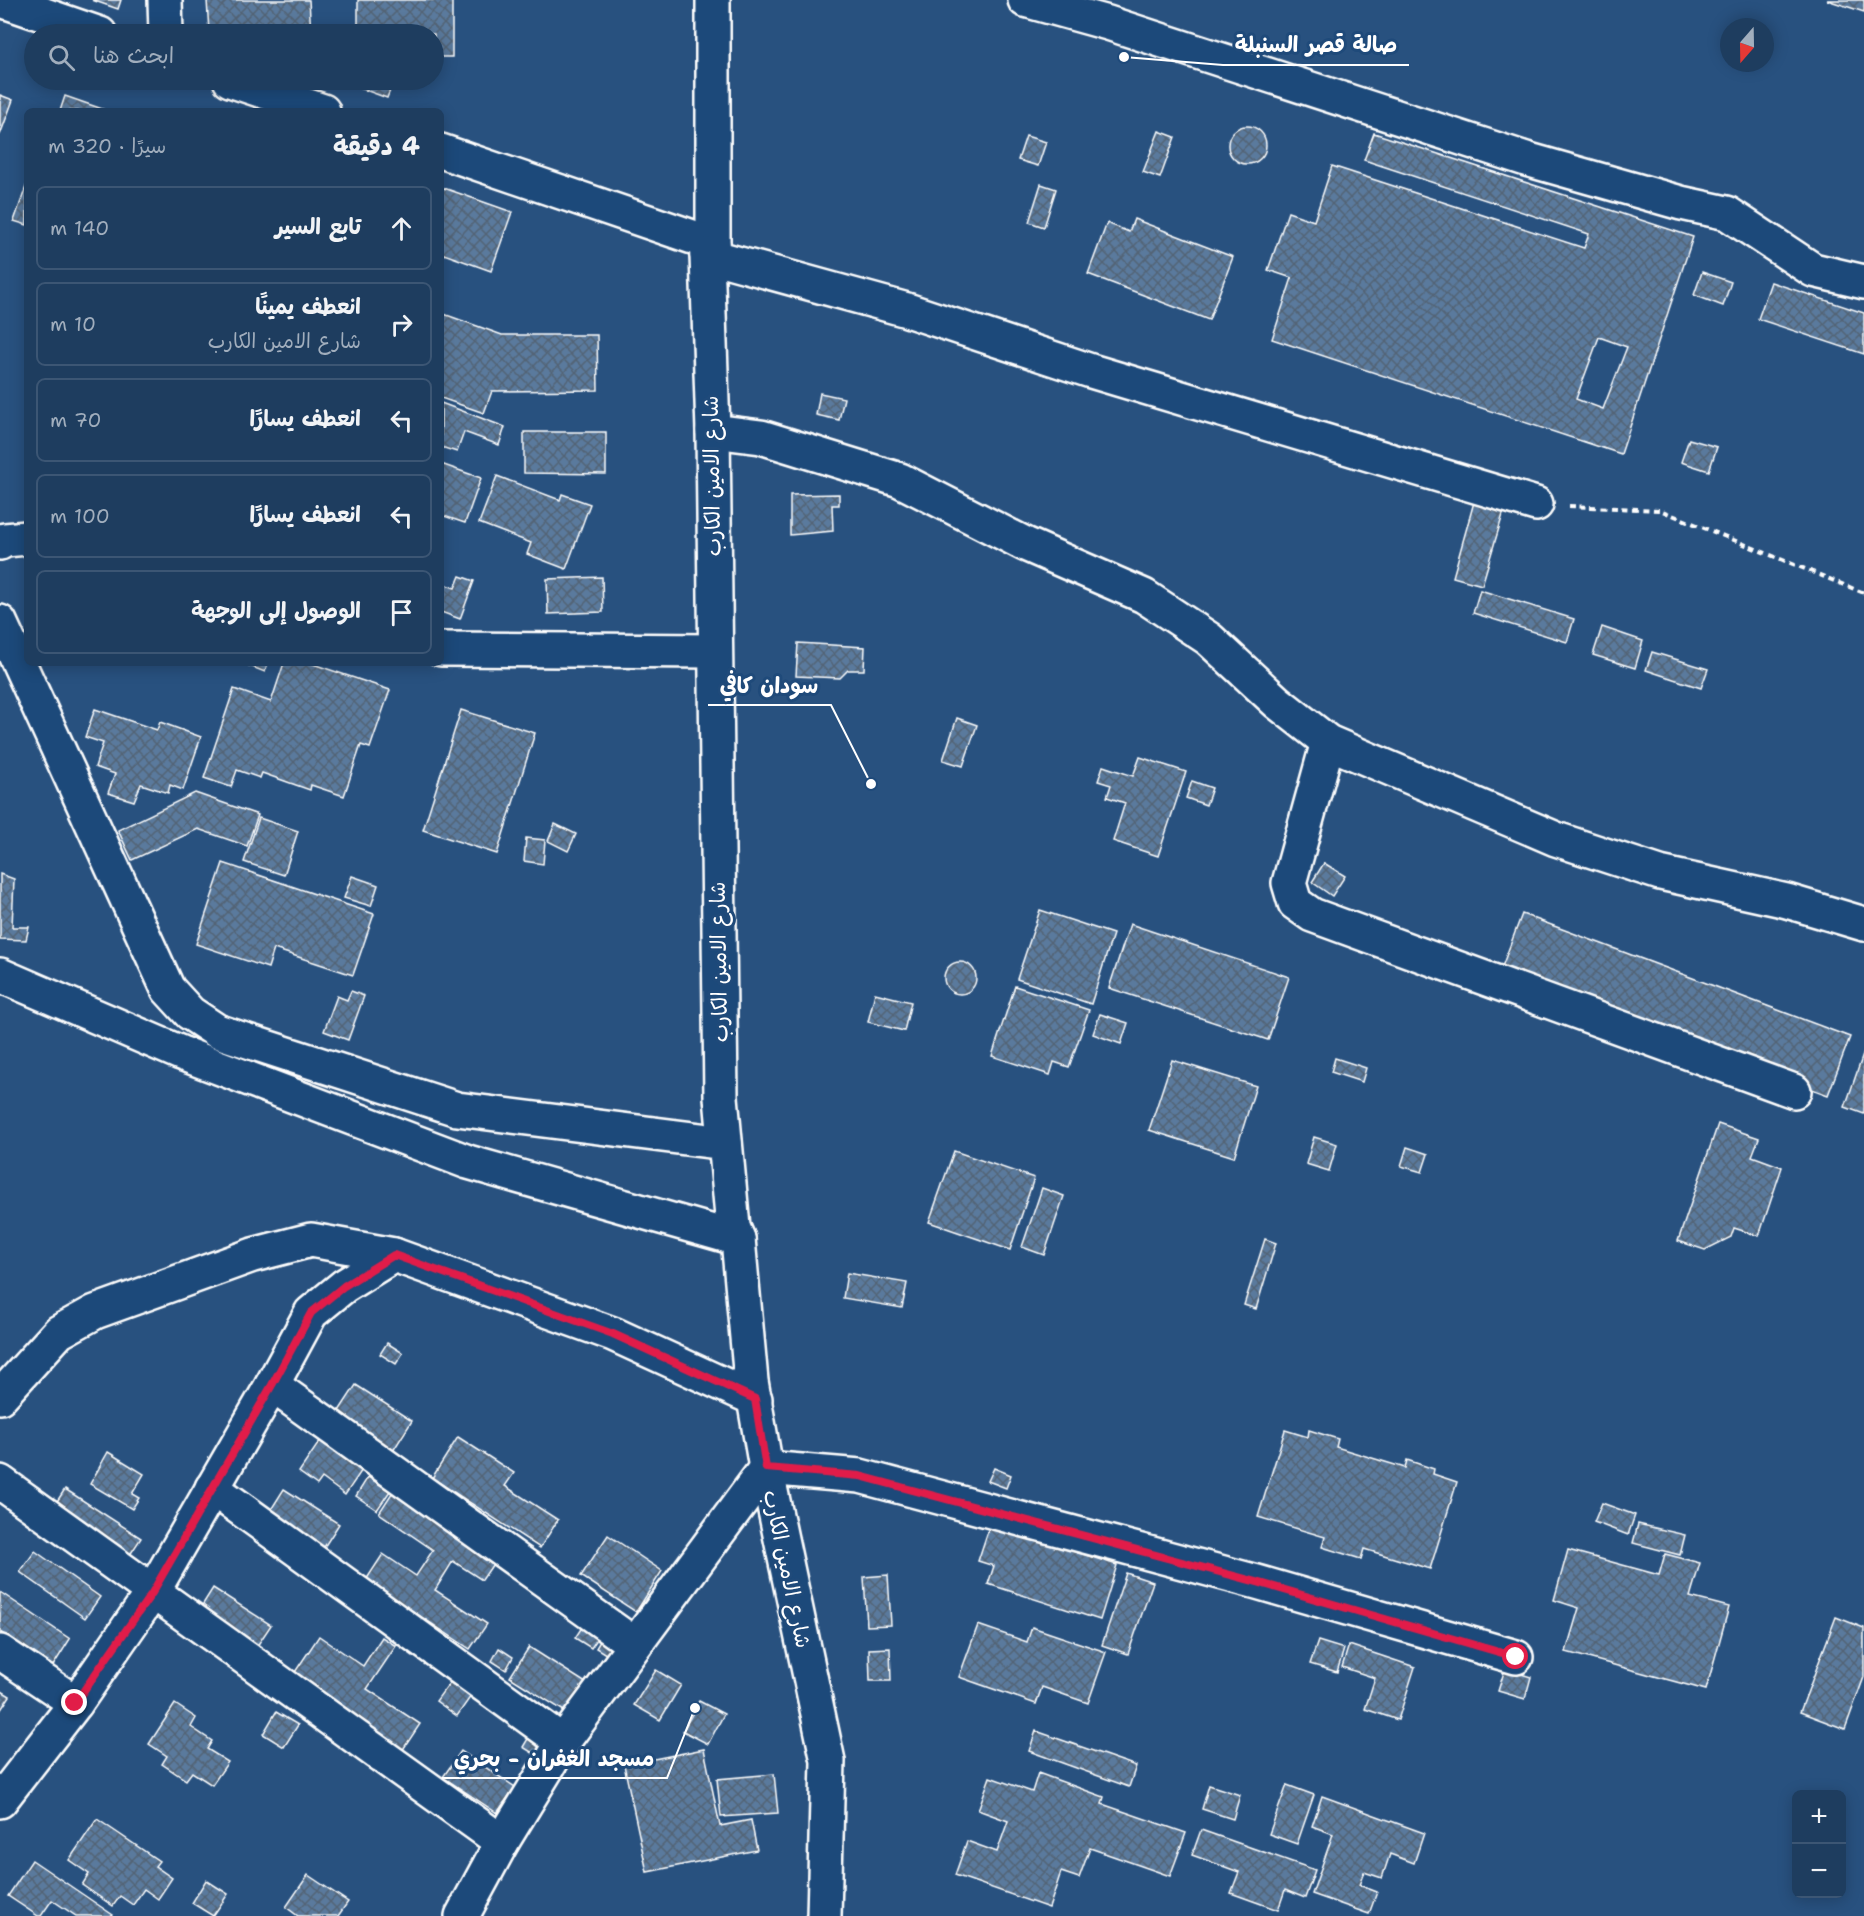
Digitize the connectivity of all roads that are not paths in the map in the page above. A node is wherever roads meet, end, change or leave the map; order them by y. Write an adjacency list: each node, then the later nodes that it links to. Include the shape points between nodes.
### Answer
1 (1, 0): 5 (street)
2 (165, 0): 6 (street)
3 (713, 0): 10 (street, شارع الامين الكارب)
4 (1025, 0): 11 (street, via 1108,23 1526,159 1727,213 1813,270)
5 (71, 24)
6 (166, 24)
7 (261, 90): 8 (street)
8 (314, 108)
9 (444, 152): 10 (street)
10 (710, 250): 12 (street, شارع الامين الكارب); 13 (street, via 1091,371)
11 (1864, 282)
12 (713, 431): 18 (street, شارع الامين الكارب); 19 (street, via 761,437 900,480 1025,544 1144,596 1209,639 1277,702)
13 (1536, 504)
14 (24, 537): 15 (street)
15 (0, 543)
16 (0, 622): 23 (street, via 168,989 190,1013 217,1031 457,1109)
17 (444, 649): 18 (street)
18 (715, 651): 23 (street, شارع الامين الكارب, via 721,1097)
19 (1328, 742): 20 (street, via 1556,839 1660,873 1787,901); 22 (street, via 1289,883 1295,903 1312,915)
20 (1864, 924)
21 (0, 975): 24 (street, via 181,1053 468,1162)
22 (1794, 1091)
23 (725, 1143): 24 (street, شارع الامين الكارب, via 733,1227)
24 (738, 1239): 28 (street, شارع الامين الكارب)
25 (394, 1255): 26 (street, via 344,1286 311,1313); 27 (street, via 311,1240 253,1256 95,1312 59,1332); 28 (street, via 613,1334)
26 (272, 1385): 31 (street); 33 (street)
27 (0, 1397)
28 (755, 1399): 29 (street, شارع الامين الكارب)
29 (766, 1468): 33 (street); 35 (street, via 860,1476 1257,1582); 41 (street, شارع الامين الكارب, via 828,1761)
30 (0, 1482): 32 (street)
31 (212, 1488): 32 (street); 37 (street)
32 (152, 1593): 36 (street); 39 (street)
33 (634, 1644): 37 (street)
34 (0, 1652): 36 (street)
35 (1516, 1657)
36 (75, 1703): 38 (street)
37 (563, 1742): 39 (street)
38 (0, 1799)
39 (502, 1842): 40 (street)
40 (462, 1916)
41 (824, 1916)

